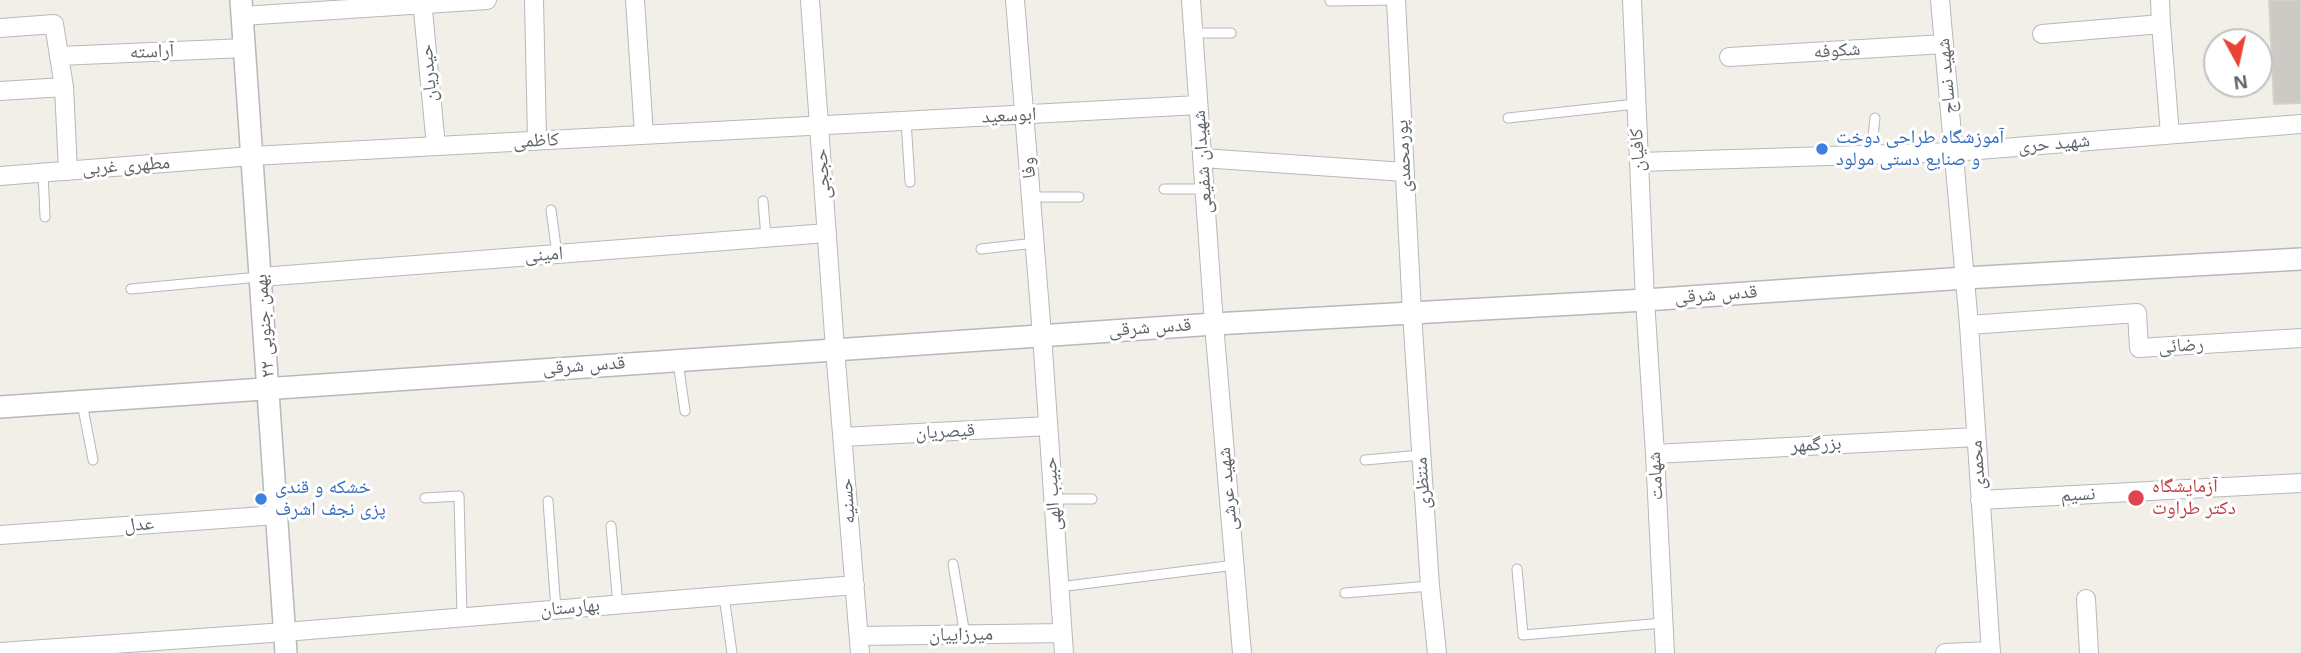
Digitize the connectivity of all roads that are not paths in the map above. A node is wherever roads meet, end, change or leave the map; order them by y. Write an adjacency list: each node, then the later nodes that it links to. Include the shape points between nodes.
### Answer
1 (486, 0): 13 (street)
2 (534, 0): 36 (street)
3 (635, 0): 34 (street)
4 (810, 0): 33 (street, حججی)
5 (1016, 0): 28 (street, وفا)
6 (1191, 0): 17 (street, شهیدان شفیعی)
7 (1396, 0): 8 (street); 12 (lane); 44 (street, پورمحمدی)
8 (1407, 0)
9 (1632, 0): 26 (street, کافیان)
10 (1940, 0): 20 (street, شهید نساج)
11 (2160, 0): 15 (street)
12 (1330, 1)
13 (422, 2): 14 (street); 37 (street, حیدریان)
14 (242, 8): 21 (street, ۲۲ بهمن جنوبی)
15 (2161, 24): 19 (street); 35 (street)
16 (0, 29): 22 (street, via 54,24)
17 (1193, 33): 18 (lane); 27 (street, شهیدان شفیعی)
18 (1231, 33)
19 (2042, 34)
20 (1944, 44): 23 (street, شکوفه); 38 (street, شهید نساج)
21 (244, 48): 22 (street, آراسته); 40 (street, ۲۲ بهمن جنوبی)
22 (59, 56): 24 (street)
23 (1729, 57)
24 (64, 87): 25 (street); 43 (street)
25 (0, 91)
26 (1636, 104): 29 (lane); 42 (street, کافیان)
27 (1198, 105): 28 (street, ابوسعید); 41 (street, شهیدان شفیعی)
28 (1025, 115): 31 (street, ابوسعید); 50 (street, وفا)
29 (1508, 118)
30 (1875, 118): 39 (lane)
31 (906, 121): 33 (street, ابوسعید); 47 (lane)
32 (2301, 124): 35 (street, شهید حری)
33 (819, 125): 34 (street, کاظمی); 55 (street, حججی)
34 (644, 134): 36 (street, کاظمی)
35 (2170, 134): 38 (street, شهید حری)
36 (537, 141): 37 (street, کاظمی)
37 (436, 146): 40 (street, کاظمی)
38 (1954, 152): 39 (street, شهید حری); 62 (street, شهید نساج)
39 (1871, 155): 42 (street, شهید حری)
40 (252, 156): 43 (street, مطهری غربی); 61 (street, ۲۲ بهمن جنوبی)
41 (1202, 159): 44 (street); 49 (street, شهیدان شفیعی)
42 (1639, 162): 64 (street, کافیان)
43 (68, 171): 45 (street, مطهری غربی)
44 (1405, 172): 65 (street, پورمحمدی)
45 (43, 173): 46 (street, مطهری غربی); 54 (lane)
46 (0, 176)
47 (910, 182)
48 (1164, 189): 49 (lane)
49 (1205, 189): 66 (street, شهیدان شفیعی)
50 (1031, 197): 51 (lane); 57 (street, وفا)
51 (1079, 197)
52 (763, 201): 56 (lane)
53 (551, 210): 59 (lane)
54 (46, 217)
55 (827, 233): 56 (street, امینی); 70 (street, حججی)
56 (766, 237): 59 (street, امینی)
57 (1035, 243): 58 (lane); 68 (street, وفا)
58 (981, 249)
59 (557, 254): 61 (street, امینی)
60 (2301, 259): 62 (street, قدس شرقی)
61 (261, 277): 63 (lane); 72 (street, ۲۲ بهمن جنوبی)
62 (1965, 278): 64 (street, قدس شرقی); 67 (street, محمدی)
63 (131, 289)
64 (1645, 300): 65 (street, قدس شرقی); 79 (street, شهامت)
65 (1412, 313): 66 (street, قدس شرقی); 80 (street, منتظری)
66 (1214, 324): 68 (street, قدس شرقی); 93 (street, شهید عرشی)
67 (1969, 324): 69 (street, رضائی, via 2137,313 2139,348); 77 (street, محمدی)
68 (1042, 335): 70 (street, قدس شرقی); 76 (street, حبیب الهی)
69 (2301, 338)
70 (835, 349): 71 (street, قدس شرقی); 78 (street, حسنیه)
71 (678, 360): 72 (street, قدس شرقی); 75 (lane)
72 (269, 388): 73 (street, قدس شرقی); 89 (street, ۲۲ بهمن جنوبی)
73 (82, 401): 74 (street, قدس شرقی); 81 (lane)
74 (0, 407)
75 (685, 411)
76 (1048, 426): 78 (street, قیصریان); 85 (street, حبیب الهی)
77 (1976, 437): 79 (street, بزرگمهر); 87 (street, محمدی)
78 (843, 438): 95 (street, حسنیه)
79 (1655, 454): 104 (street, شهامت)
80 (1422, 455): 82 (lane); 96 (street, منتظری)
81 (93, 460)
82 (1365, 460)
83 (2301, 483): 87 (street, نسیم)
84 (425, 498): 103 (lane, via 460,496)
85 (1054, 499): 86 (lane); 97 (street, حبیب الهی)
86 (1092, 499)
87 (1980, 500): 110 (street, محمدی)
88 (548, 501): 102 (lane)
89 (277, 516): 91 (street, عدل); 107 (street, ۲۲ بهمن جنوبی)
90 (611, 526): 101 (lane)
91 (0, 535)
92 (953, 564): 106 (lane)
93 (1235, 565): 97 (lane); 113 (street, شهید عرشی)
94 (1517, 569): 104 (lane, via 1523,635)
95 (855, 585): 99 (street, بهارستان); 108 (street, حسنیه)
96 (1430, 586): 98 (lane); 114 (street, منتظری)
97 (1059, 587): 105 (street, حبیب الهی)
98 (1345, 593)
99 (724, 596): 101 (street, بهارستان); 111 (lane)
100 (2086, 599): 117 (street)
101 (618, 605): 102 (street, بهارستان)
102 (556, 610): 103 (street, بهارستان)
103 (462, 617): 107 (street, بهارستان)
104 (1663, 623): 115 (street, شهامت)
105 (1062, 633): 106 (street, میرزاییان); 112 (street, حبیب الهی)
106 (965, 635): 108 (street, میرزاییان)
107 (285, 642): 109 (street, بهارستان)
108 (860, 645)
109 (0, 652)
110 (1991, 652): 116 (street)
111 (732, 653)
112 (1064, 653)
113 (1242, 653)
114 (1437, 653)
115 (1665, 653)
116 (1945, 653)
117 (2089, 653)

